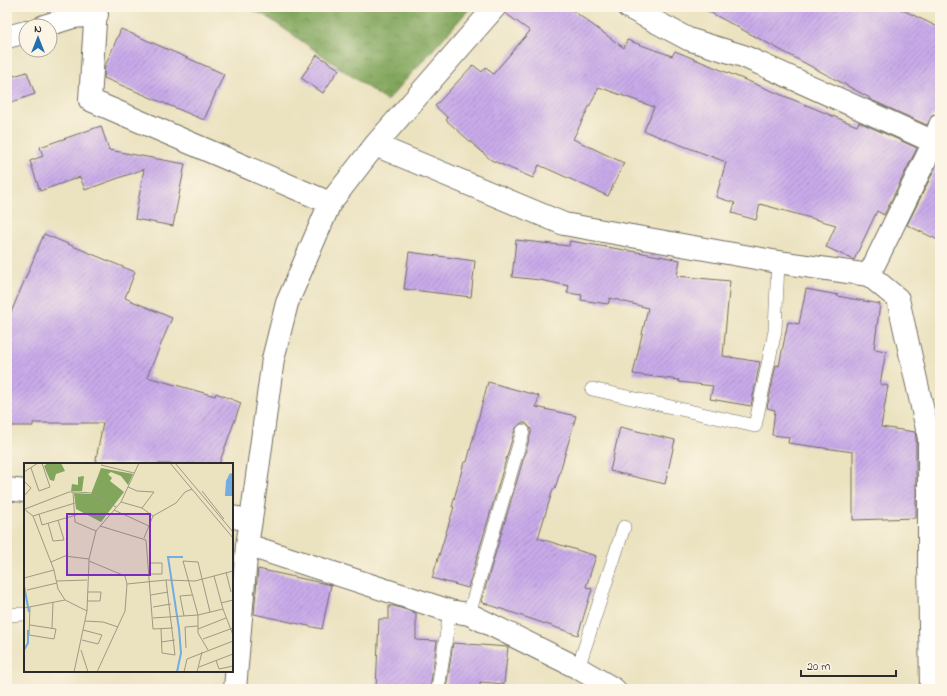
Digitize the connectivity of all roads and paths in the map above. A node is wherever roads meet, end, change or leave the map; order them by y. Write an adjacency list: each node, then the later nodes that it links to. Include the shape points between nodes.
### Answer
1 (495, 7): 8 (street)
2 (628, 7): 7 (street, via 688,39 743,56)
3 (96, 11): 4 (street); 9 (street, via 90,100)
4 (58, 22)
5 (18, 35): 6 (street)
6 (7, 38)
7 (937, 133): 11 (street)
8 (375, 145): 9 (street); 10 (street, via 564,224)
9 (330, 203): 16 (street, via 287,303)
10 (778, 262): 11 (street); 12 (lane, via 775,331 755,426)
11 (869, 275): 19 (street, via 898,299 929,438)
12 (592, 389)
13 (523, 431): 20 (lane)
14 (7, 489): 15 (street)
15 (24, 491)
16 (241, 518): 18 (street)
17 (624, 527): 23 (lane)
18 (247, 545): 20 (street); 24 (street)
19 (934, 561): 27 (street)
20 (460, 613): 23 (street); 25 (lane)
21 (24, 614): 22 (lane)
22 (7, 615)
23 (578, 668): 26 (street)
24 (235, 689)
25 (438, 689)
26 (614, 689)
27 (930, 689)

